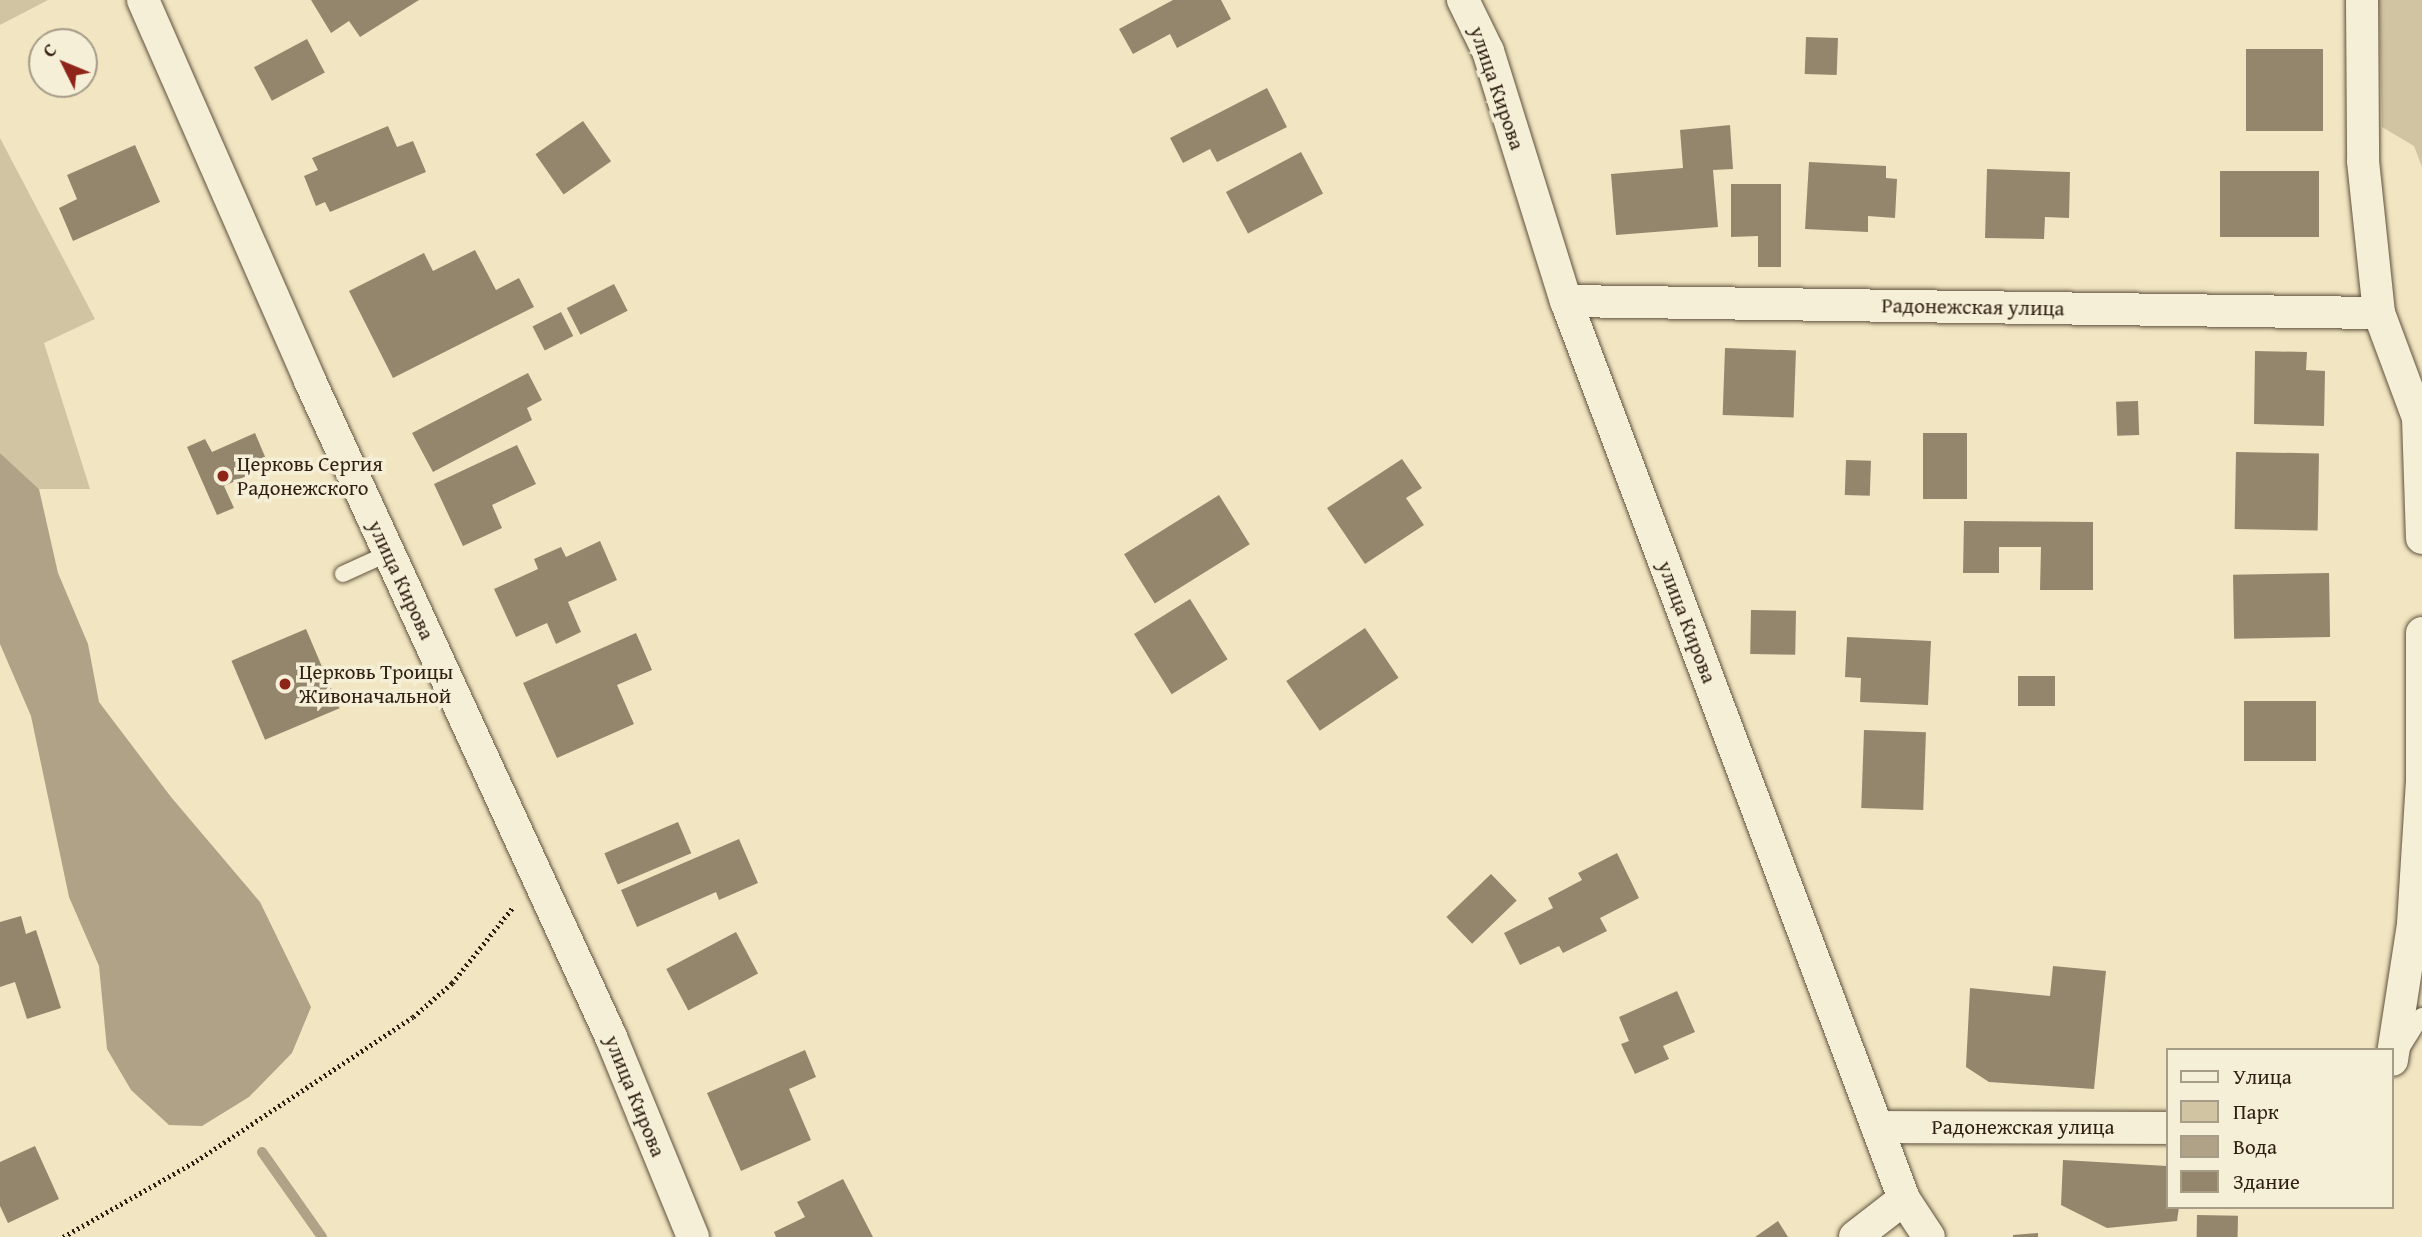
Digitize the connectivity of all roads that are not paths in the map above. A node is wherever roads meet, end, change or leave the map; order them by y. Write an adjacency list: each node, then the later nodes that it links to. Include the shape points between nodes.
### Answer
1 (143, 0): 7 (street, улица Кирова)
2 (1463, 0): 4 (street, улица Кирова, via 1488,51)
3 (2362, 0): 5 (street, via 2363,161)
4 (1566, 301): 5 (street, Радонежская улица); 13 (street, улица Кирова)
5 (2379, 313): 6 (street, via 2418,418)
6 (2422, 538)
7 (388, 552): 8 (lane); 16 (street, улица Кирова, via 611,1037)
8 (343, 574)
9 (2422, 633): 11 (street, via 2422,782 2413,924)
10 (2422, 1016): 12 (lane)
11 (2394, 1049)
12 (2394, 1059)
13 (1877, 1127): 14 (street, Радонежская улица); 15 (street, улица Кирова)
14 (2166, 1128)
15 (1904, 1199): 17 (street); 18 (street, улица Кирова)
16 (693, 1237)
17 (1855, 1237)
18 (1929, 1237)

